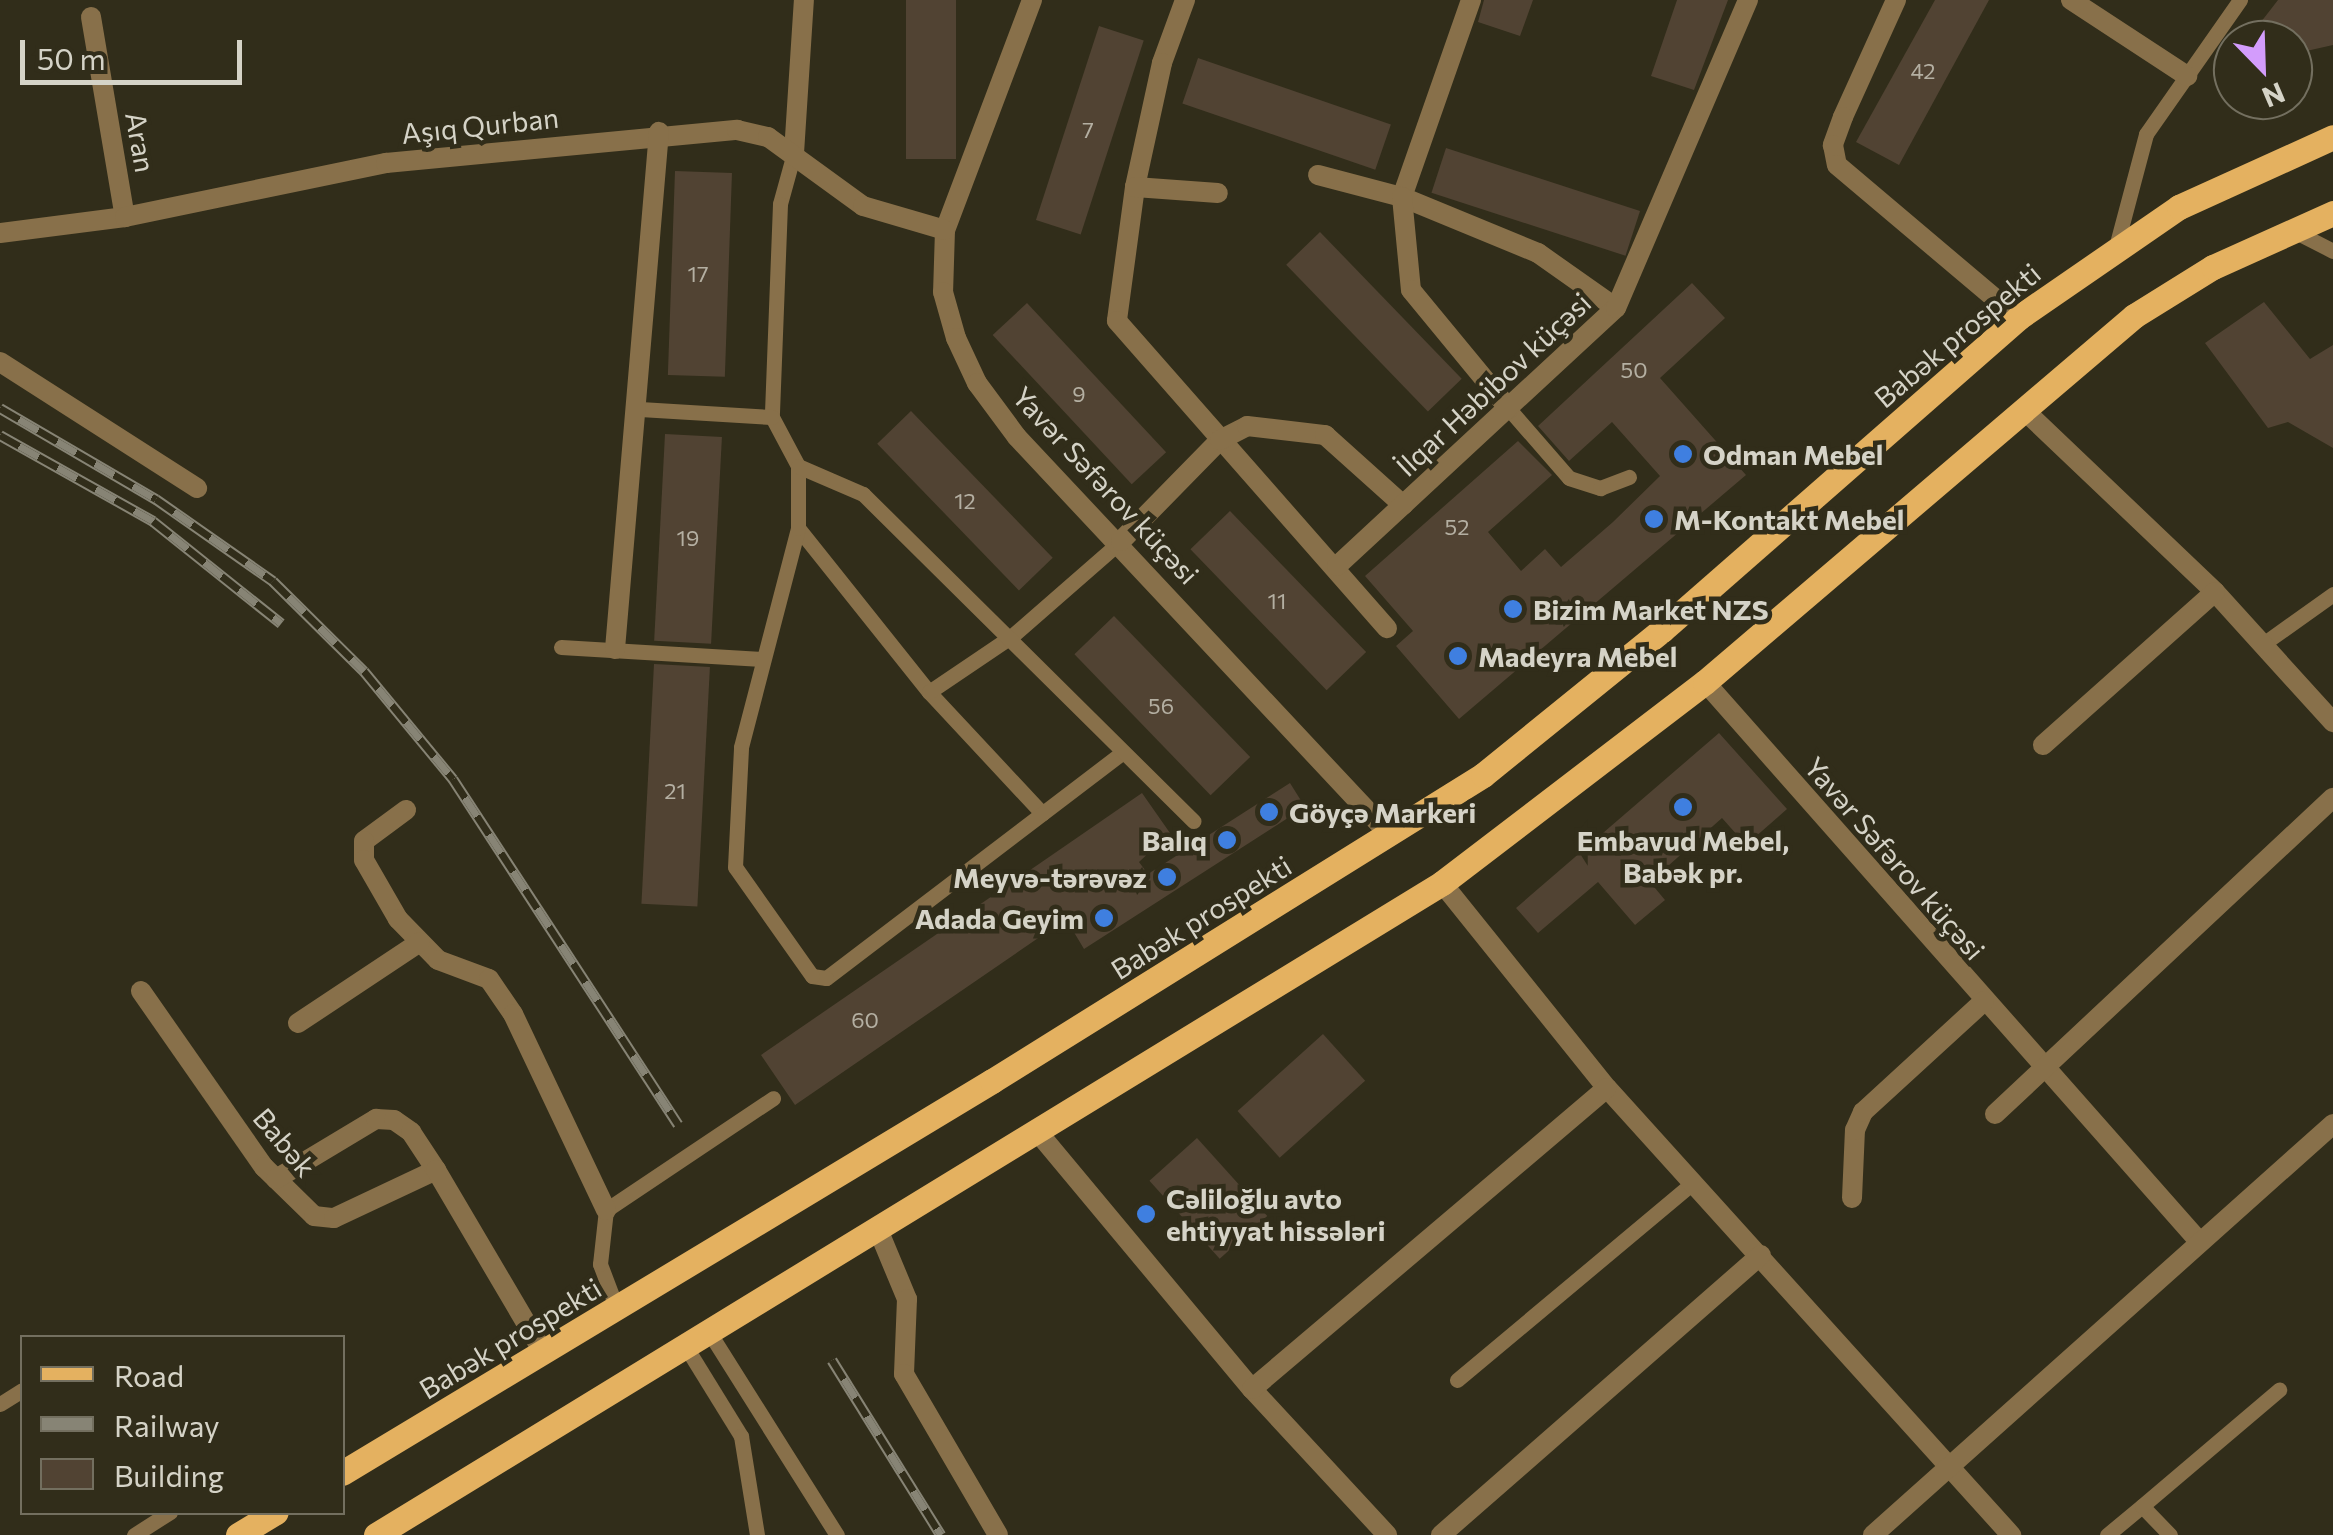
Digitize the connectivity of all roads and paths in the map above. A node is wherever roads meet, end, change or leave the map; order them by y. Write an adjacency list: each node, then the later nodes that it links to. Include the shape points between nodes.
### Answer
1 (804, 0): 13 (street)
2 (1032, 0): 20 (street, Yavər Səfərov küçəsi)
3 (1185, 0): 15 (street, via 1162,62)
4 (1470, 0): 17 (street)
5 (1748, 0): 25 (street, İlqar Həbibov küçəsi)
6 (1896, 0): 26 (street, via 1833,145 1838,166)
7 (2072, 0): 10 (street)
8 (2240, 0): 10 (lane)
9 (91, 17): 19 (street, Aran)
10 (2186, 76): 23 (lane, via 2146,134)
11 (659, 132): 13 (street, Aşıq Qurban, via 738,130); 19 (street, Aşıq Qurban, via 386,163); 28 (street)
12 (2333, 137): 23 (main road, Babək prospekti, via 2178,206)
13 (794, 153): 20 (street, Aşıq Qurban, via 863,206); 31 (lane, via 780,204)
14 (1318, 175): 17 (street)
15 (1135, 187): 16 (street); 32 (street, via 1116,322)
16 (1218, 193)
17 (1402, 197): 25 (street, via 1538,252); 30 (street, via 1411,290)
18 (2333, 213): 21 (main road)
19 (126, 218): 22 (street, Aşıq Qurban)
20 (945, 230): 38 (street, Yavər Səfərov küçəsi, via 943,292 977,383 1017,437)
21 (2292, 230): 24 (lane); 29 (main road, via 2213,267 2134,316)
22 (0, 233)
23 (2116, 246): 26 (main road, Babək prospekti)
24 (2333, 251)
25 (1616, 308): 30 (street, İlqar Həbibov küçəsi)
26 (2018, 318): 57 (main road, Babək prospekti, via 1574,705)
27 (0, 362): 35 (street)
28 (640, 408): 31 (lane); 46 (street)
29 (2023, 409): 40 (street); 48 (main road)
30 (1509, 410): 34 (lane, via 1570,478 1600,488); 36 (street, İlqar Həbibov küçəsi)
31 (772, 417): 33 (lane)
32 (1220, 440): 36 (street, via 1248,426 1325,435); 38 (street); 39 (street)
33 (798, 466): 37 (lane); 43 (lane, via 863,494)
34 (1629, 477)
35 (197, 488)
36 (1403, 504): 39 (street, İlqar Həbibov küçəsi)
37 (798, 528): 47 (lane); 49 (lane)
38 (1121, 541): 43 (lane); 57 (street, Yavər Səfərov küçəsi)
39 (1336, 566): 42 (street)
40 (2214, 592): 44 (street); 51 (street)
41 (2333, 594): 44 (lane)
42 (1387, 628)
43 (1012, 636): 49 (lane); 52 (lane)
44 (2264, 644): 50 (street)
45 (561, 647): 46 (lane)
46 (615, 650): 47 (lane)
47 (762, 659): 55 (lane, via 741,747 735,867 812,976 826,978)
48 (1705, 682): 58 (main road); 61 (street, Yavər Səfərov küçəsi)
49 (929, 692): 55 (lane)
50 (2333, 722)
51 (2043, 745)
52 (1123, 752): 55 (lane); 56 (lane)
53 (2333, 798): 63 (street)
54 (406, 810): 59 (street, via 364,841 364,860)
55 (1042, 814)
56 (1193, 821)
57 (1390, 835): 77 (main road, Babək prospekti)
58 (1442, 884): 64 (street); 68 (main road)
59 (420, 942): 62 (street); 73 (street, via 438,960 489,980 497,991)
60 (140, 991): 70 (street, Babək)
61 (1984, 1002): 63 (street, Yavər Səfərov küçəsi); 72 (street, via 1862,1112)
62 (298, 1022)
63 (2046, 1067): 66 (street); 75 (street, Yavər Səfərov küçəsi)
64 (1607, 1088): 71 (street); 82 (street)
65 (774, 1098): 73 (lane)
66 (1995, 1114)
67 (2333, 1124): 75 (street)
68 (1036, 1130): 74 (main road); 82 (street)
69 (436, 1170): 70 (street, Babək, via 334,1218 314,1216); 70 (street, via 411,1132 376,1119); 80 (street)
70 (276, 1178)
71 (1694, 1182): 76 (street); 81 (lane)
72 (1852, 1198)
73 (606, 1210): 77 (lane, via 600,1264)
74 (877, 1228): 78 (main road); 94 (street, via 907,1299 904,1374)
75 (2198, 1240): 84 (street)
76 (1761, 1255): 84 (street); 96 (street)
77 (617, 1309): 80 (main road, Babək prospekti)
78 (709, 1332): 79 (main road); 93 (lane)
79 (686, 1347): 91 (main road); 92 (lane, via 741,1436)
80 (543, 1352): 85 (main road, Babək prospekti)
81 (1458, 1380)
82 (1252, 1389): 95 (street)
83 (2279, 1390): 86 (lane)
84 (1948, 1466): 97 (street); 98 (street)
85 (345, 1469)
86 (2142, 1506): 99 (lane); 100 (lane)
87 (165, 1515): 89 (lane)
88 (271, 1515): 90 (main road)
89 (134, 1535)
90 (238, 1535)
91 (376, 1535)
92 (757, 1535)
93 (837, 1535)
94 (998, 1535)
95 (1387, 1535)
96 (1440, 1535)
97 (1873, 1535)
98 (2010, 1535)
99 (2107, 1535)
100 (2170, 1535)

